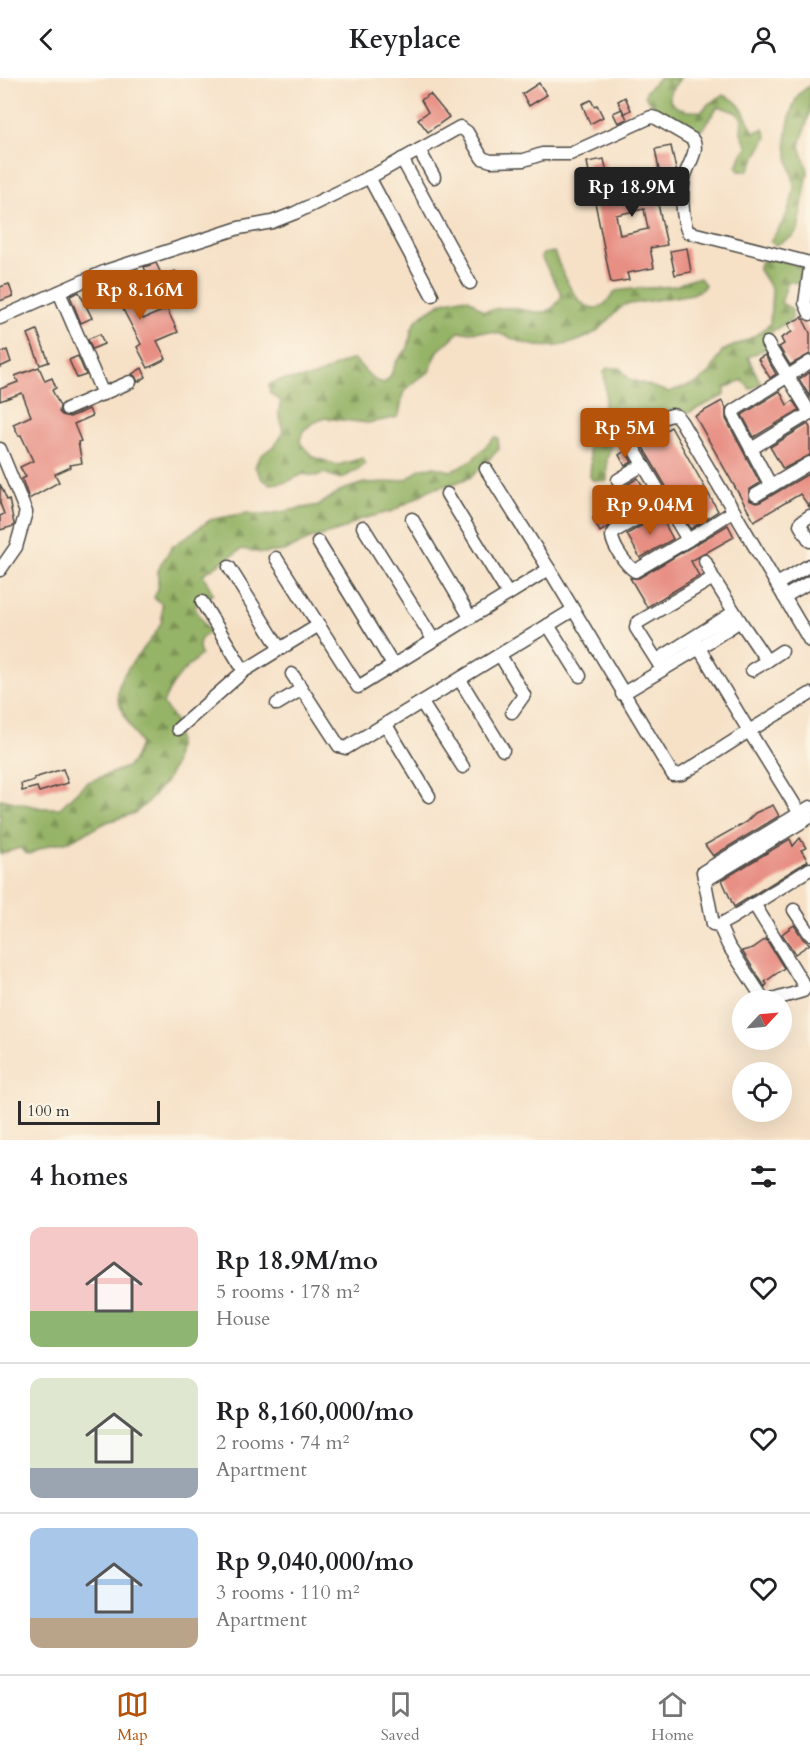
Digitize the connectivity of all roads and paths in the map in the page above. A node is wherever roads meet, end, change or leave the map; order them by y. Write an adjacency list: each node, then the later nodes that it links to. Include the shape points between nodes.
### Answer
1 (419, 150): 2 (street); 4 (street); 5 (street, via 460,126 487,160 564,155 646,118 656,118 695,143 684,178 687,231)
2 (402, 159): 3 (street); 7 (street)
3 (369, 177): 8 (street, via 272,222 239,228 150,256); 9 (street)
4 (434, 177)
5 (810, 263)
6 (810, 268): 10 (street, via 805,303)
7 (470, 283)
8 (59, 292): 11 (street); 16 (street)
9 (432, 295)
10 (810, 314)
11 (0, 318)
12 (767, 343): 14 (street)
13 (810, 362): 14 (street)
14 (787, 376): 18 (street); 20 (street, via 733,411)
15 (129, 382): 16 (street)
16 (103, 394): 17 (street)
17 (67, 409)
18 (810, 413): 20 (street)
19 (0, 449): 41 (street, via 26,512 16,547)
20 (751, 449): 25 (street)
21 (810, 463): 25 (street)
22 (643, 465): 24 (street); 28 (street); 29 (street, via 625,429 675,414)
23 (486, 469): 40 (street)
24 (618, 480)
25 (771, 486): 27 (street)
26 (447, 494): 45 (street)
27 (756, 495)
28 (666, 502): 33 (street); 33 (street, via 615,531 613,541 635,571)
29 (734, 511): 33 (street); 44 (street)
30 (810, 516): 34 (street, via 800,525)
31 (412, 519): 50 (street)
32 (363, 527): 53 (street)
33 (687, 540)
34 (810, 541)
35 (318, 542): 60 (street)
36 (276, 558): 51 (street)
37 (705, 561): 42 (street)
38 (810, 565): 44 (street)
39 (229, 567): 56 (street)
40 (549, 569): 45 (street); 48 (street)
41 (0, 570)
42 (713, 578): 49 (street); 61 (street, via 637,623 636,628)
43 (810, 582): 46 (street)
44 (777, 584): 46 (street)
45 (508, 594): 50 (street)
46 (784, 597): 54 (street)
47 (202, 602): 63 (street)
48 (573, 610): 52 (street); 68 (street)
49 (737, 616): 55 (street); 59 (street)
50 (471, 617): 53 (street)
51 (319, 625): 56 (street); 60 (street, via 358,687)
52 (548, 625): 58 (street); 65 (street)
53 (434, 639): 60 (street)
54 (810, 640)
55 (696, 643): 61 (street); 75 (street)
56 (280, 649): 63 (street)
57 (782, 651): 59 (street)
58 (500, 655): 66 (street); 72 (street, via 524,695)
59 (767, 661): 62 (street)
60 (393, 664)
61 (659, 665): 68 (street)
62 (752, 670)
63 (244, 671): 74 (street)
64 (292, 674): 67 (street)
65 (580, 676)
66 (460, 680): 70 (street); 76 (street)
67 (303, 689): 71 (street); 73 (street, via 342,748)
68 (622, 694): 75 (street, via 672,776 682,774)
69 (810, 694): 75 (street)
70 (422, 703): 73 (street); 77 (street)
71 (278, 704)
72 (513, 712)
73 (386, 725): 78 (street)
74 (178, 729)
75 (749, 731): 79 (street)
76 (503, 750)
77 (462, 767)
78 (429, 796)
79 (806, 814): 83 (street, via 703,872 712,922)
80 (810, 869): 81 (street)
81 (754, 904): 83 (street); 86 (street, via 805,987)
82 (794, 910): 84 (street)
83 (718, 925): 85 (street)
84 (808, 926)
85 (757, 990)
86 (792, 994)

